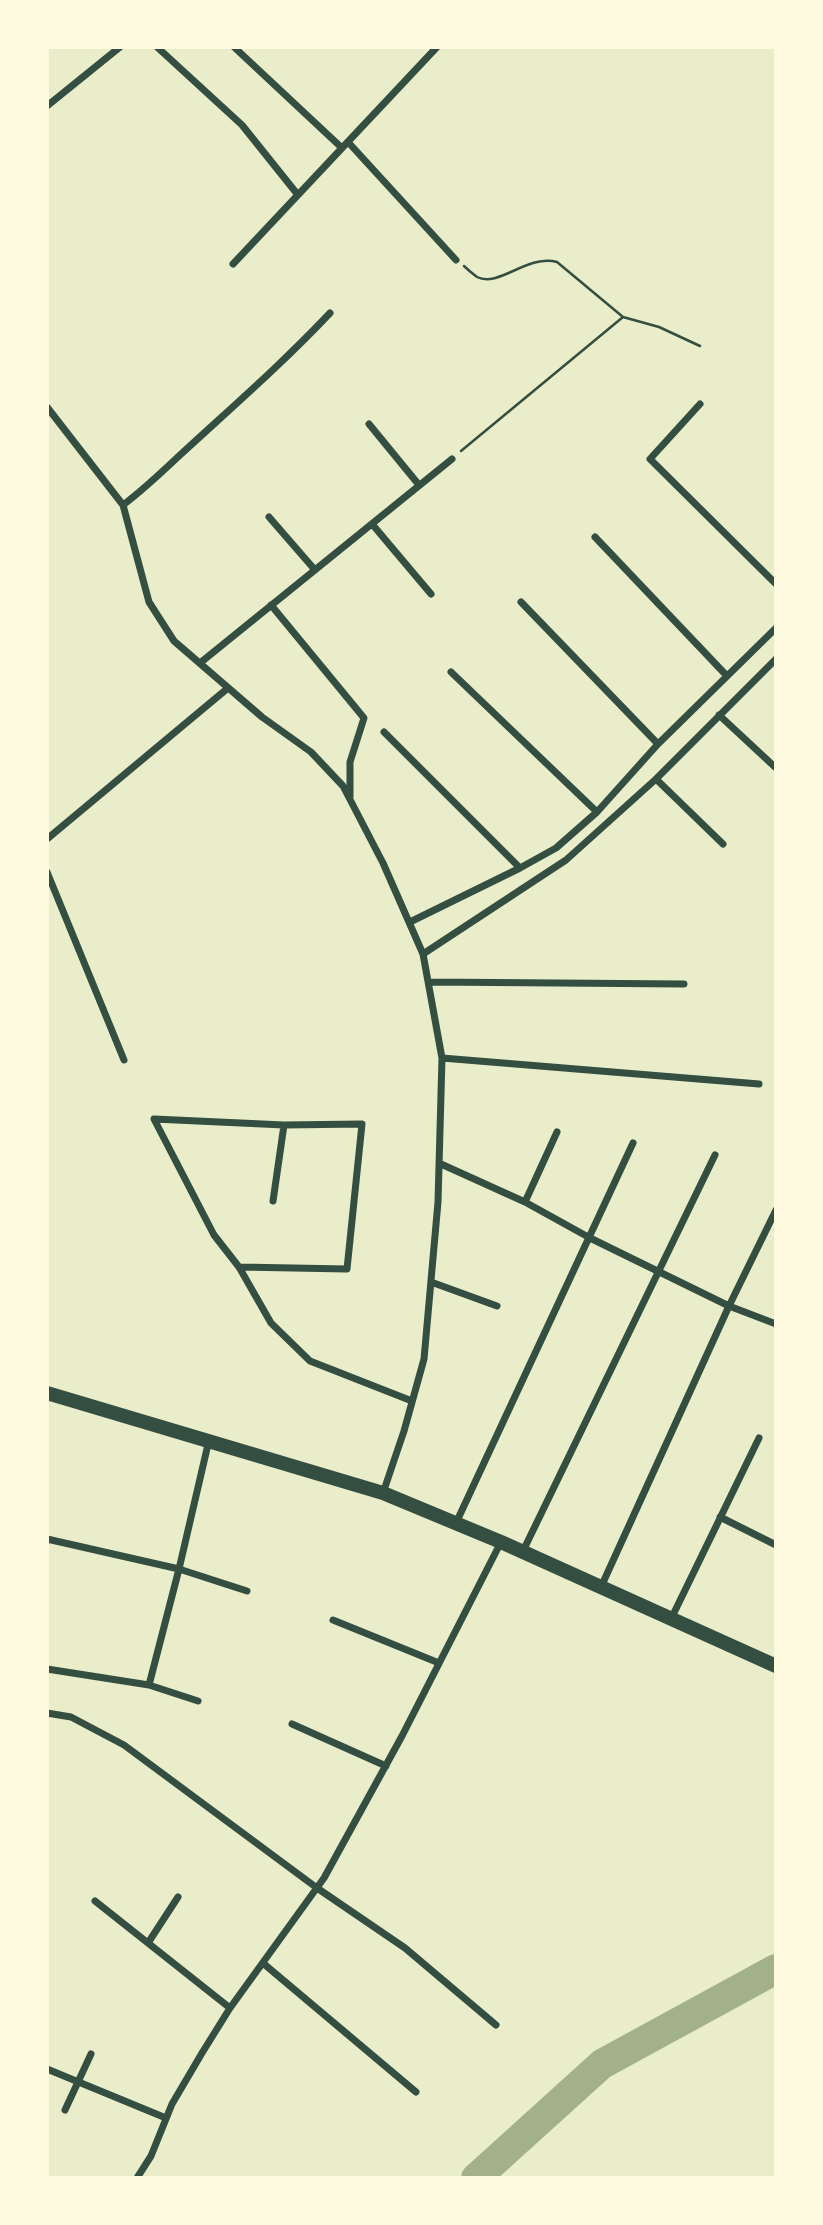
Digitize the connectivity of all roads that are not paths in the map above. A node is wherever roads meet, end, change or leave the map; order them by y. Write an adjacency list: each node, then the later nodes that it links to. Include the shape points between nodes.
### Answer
1 (120, 47): 5 (street)
2 (157, 47): 8 (street, via 242,125)
3 (234, 47): 7 (street)
4 (437, 47): 6 (street)
5 (47, 106)
6 (348, 142): 7 (street); 9 (street)
7 (342, 148): 8 (street)
8 (299, 195): 10 (street)
9 (456, 260)
10 (233, 264)
11 (330, 313): 17 (street, via 221,420)
12 (700, 404): 22 (street, via 650,458)
13 (47, 407): 17 (street)
14 (369, 424): 16 (street)
15 (452, 458): 16 (street)
16 (419, 485): 19 (street)
17 (122, 505): 28 (street, via 149,602 174,641)
18 (269, 517): 21 (street)
19 (372, 524): 21 (street); 23 (street)
20 (595, 537): 30 (street)
21 (315, 570): 25 (street)
22 (776, 584)
23 (431, 594)
24 (521, 602): 34 (street)
25 (271, 605): 28 (street); 37 (street, via 364,718 350,762)
26 (776, 628): 30 (street)
27 (776, 659): 32 (street)
28 (200, 663): 31 (street)
29 (451, 672): 38 (street)
30 (727, 676): 34 (street)
31 (228, 688): 37 (street, via 311,752); 39 (street)
32 (719, 715): 35 (street); 36 (street)
33 (384, 732): 41 (street)
34 (658, 744): 38 (street)
35 (776, 768)
36 (656, 779): 40 (street); 44 (street, via 566,860)
37 (350, 798): 43 (street)
38 (597, 812): 41 (street, via 556,848)
39 (47, 839)
40 (723, 844)
41 (520, 868): 43 (street)
42 (47, 872): 48 (street)
43 (411, 922): 44 (street)
44 (423, 954): 45 (street)
45 (430, 982): 46 (street); 47 (street)
46 (684, 984)
47 (442, 1058): 49 (street); 54 (street)
48 (124, 1060)
49 (759, 1084)
50 (284, 1125): 55 (street); 59 (street, via 153,1119 214,1235); 59 (street, via 362,1124 347,1269)
51 (557, 1132): 56 (street)
52 (633, 1143): 58 (street)
53 (715, 1155): 60 (street)
54 (441, 1164): 56 (street); 61 (street)
55 (273, 1201)
56 (525, 1202): 58 (street)
57 (776, 1210): 63 (street)
58 (590, 1238): 60 (street); 71 (street)
59 (239, 1267): 66 (street, via 271,1324 310,1361)
60 (659, 1271): 63 (street); 75 (street)
61 (430, 1282): 62 (street); 66 (street, via 424,1359)
62 (497, 1306)
63 (729, 1306): 64 (street); 77 (street)
64 (776, 1324)
65 (47, 1393): 68 (main road)
66 (412, 1401): 69 (street)
67 (759, 1438): 70 (street)
68 (209, 1439): 69 (main road); 76 (street)
69 (383, 1493): 71 (main road)
70 (720, 1517): 74 (street); 80 (street)
71 (456, 1524): 73 (main road)
72 (47, 1539): 76 (street)
73 (501, 1542): 75 (main road); 81 (street)
74 (774, 1544)
75 (523, 1553): 77 (main road)
76 (179, 1569): 78 (street); 84 (street)
77 (601, 1588): 80 (main road)
78 (247, 1591)
79 (333, 1619): 81 (street)
80 (670, 1619): 82 (main road)
81 (439, 1663): 88 (street)
82 (776, 1666)
83 (47, 1669): 84 (street)
84 (149, 1685): 85 (street)
85 (198, 1701)
86 (47, 1713): 89 (street, via 71,1717 124,1745)
87 (292, 1724): 88 (street)
88 (386, 1766): 89 (street)
89 (317, 1888): 93 (street); 95 (street, via 405,1948)
90 (178, 1897): 92 (street)
91 (95, 1901): 92 (street)
92 (148, 1943): 94 (street)
93 (264, 1964): 94 (street); 99 (street)
94 (230, 2008): 101 (street)
95 (496, 2025)
96 (91, 2054): 98 (street)
97 (47, 2069): 98 (street)
98 (78, 2082): 100 (street); 101 (street)
99 (416, 2092)
100 (65, 2110)
101 (166, 2118): 102 (street)
102 (137, 2178)

